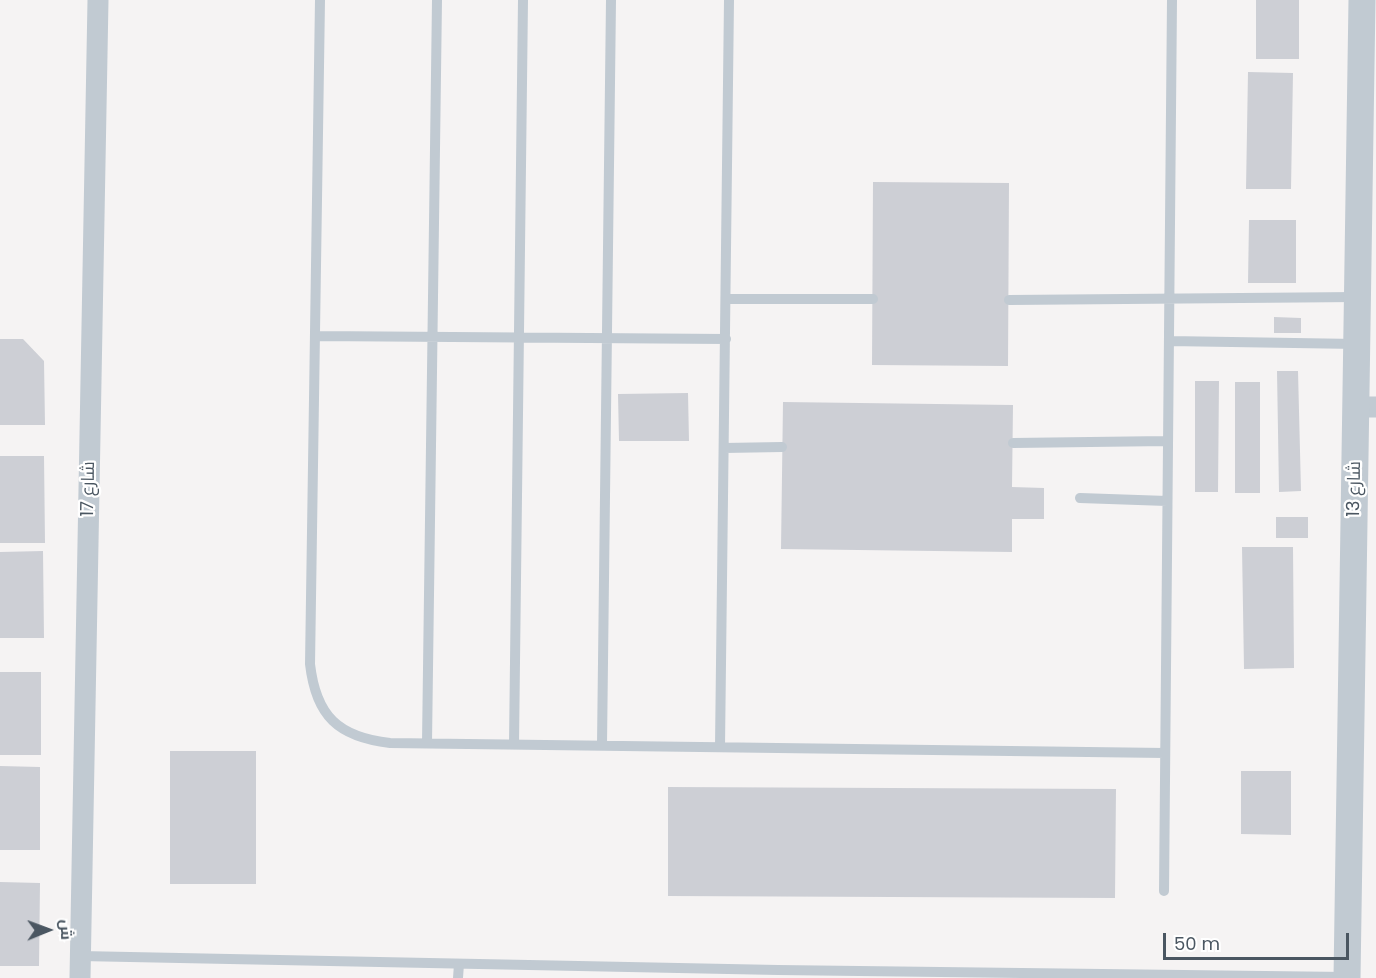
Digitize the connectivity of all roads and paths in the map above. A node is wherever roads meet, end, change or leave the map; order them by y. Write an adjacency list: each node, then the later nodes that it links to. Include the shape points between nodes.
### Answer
1 (98, 0): 34 (street, شارع 17)
2 (320, 0): 14 (lane)
3 (437, 0): 15 (lane)
4 (523, 0): 16 (lane)
5 (611, 0): 17 (lane)
6 (729, 0): 10 (lane)
7 (1172, 0): 13 (lane)
8 (1367, 14): 9 (street, شارع 13)
9 (1358, 297): 13 (lane); 20 (street, شارع 13)
10 (726, 299): 11 (lane); 18 (lane)
11 (873, 299)
12 (1009, 300): 13 (lane)
13 (1169, 300): 19 (lane)
14 (315, 336): 15 (lane); 28 (lane, via 310,664 313,689 324,712 342,730 365,740)
15 (431, 337): 16 (lane); 28 (lane)
16 (520, 338): 17 (lane); 29 (lane)
17 (607, 338): 18 (lane); 30 (lane)
18 (726, 339): 25 (lane)
19 (1169, 341): 20 (lane); 22 (lane)
20 (1357, 344): 21 (street, شارع 13)
21 (1366, 407): 39 (street, شارع 13)
22 (1167, 441): 23 (lane); 27 (lane)
23 (1013, 443)
24 (782, 447): 25 (lane)
25 (724, 448): 31 (lane)
26 (1080, 498): 27 (lane)
27 (1167, 501): 32 (lane)
28 (427, 743): 29 (lane)
29 (514, 744): 30 (lane)
30 (602, 744): 31 (lane)
31 (720, 746): 32 (lane)
32 (1165, 753): 33 (lane)
33 (1164, 891)
34 (80, 956): 35 (lane); 40 (street, شارع 17)
35 (459, 964): 36 (lane); 41 (lane)
36 (642, 973): 37 (lane)
37 (778, 974): 38 (lane)
38 (1148, 976): 39 (lane)
39 (1347, 977)
40 (80, 978)
41 (458, 978)

